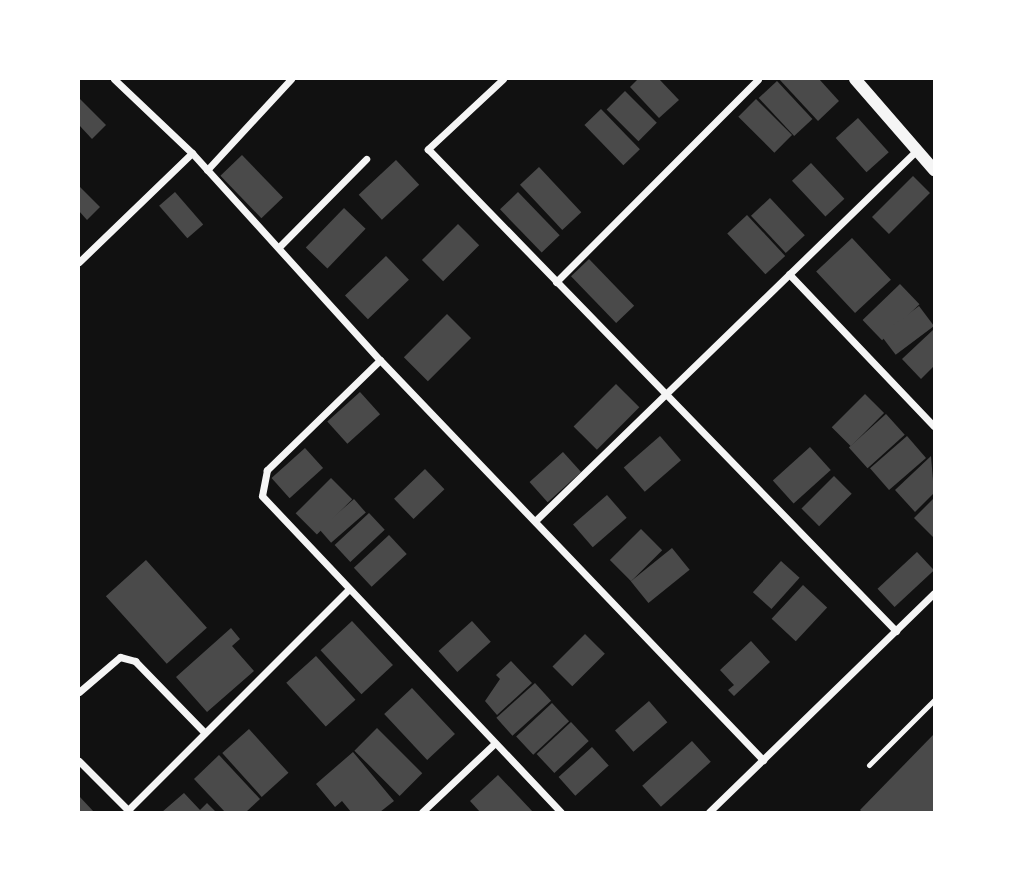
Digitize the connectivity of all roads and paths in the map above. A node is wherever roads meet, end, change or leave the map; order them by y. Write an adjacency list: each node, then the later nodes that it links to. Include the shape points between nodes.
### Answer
1 (114, 79): 7 (street)
2 (291, 79): 9 (street)
3 (503, 79): 14 (street, via 428,149)
4 (758, 79): 14 (street)
5 (855, 79): 6 (street)
6 (916, 151): 10 (street); 13 (street)
7 (192, 153): 9 (street); 12 (street)
8 (366, 159): 11 (street)
9 (207, 170): 11 (street)
10 (934, 170)
11 (279, 247): 15 (street)
12 (79, 262)
13 (789, 274): 16 (street); 17 (street)
14 (556, 282): 16 (street)
15 (380, 360): 18 (street); 19 (street, via 259,483 269,509)
16 (666, 393): 18 (street); 21 (street)
17 (934, 425)
18 (535, 521): 26 (street)
19 (347, 591): 24 (street); 25 (street)
20 (934, 593): 21 (street)
21 (895, 631): 26 (street)
22 (79, 692): 24 (street, via 120,657 135,661)
23 (934, 700): 28 (lane)
24 (205, 733): 29 (street)
25 (494, 744): 30 (street); 31 (street)
26 (763, 760): 32 (street)
27 (79, 761): 29 (street)
28 (869, 765)
29 (129, 811)
30 (422, 812)
31 (561, 812)
32 (709, 812)

